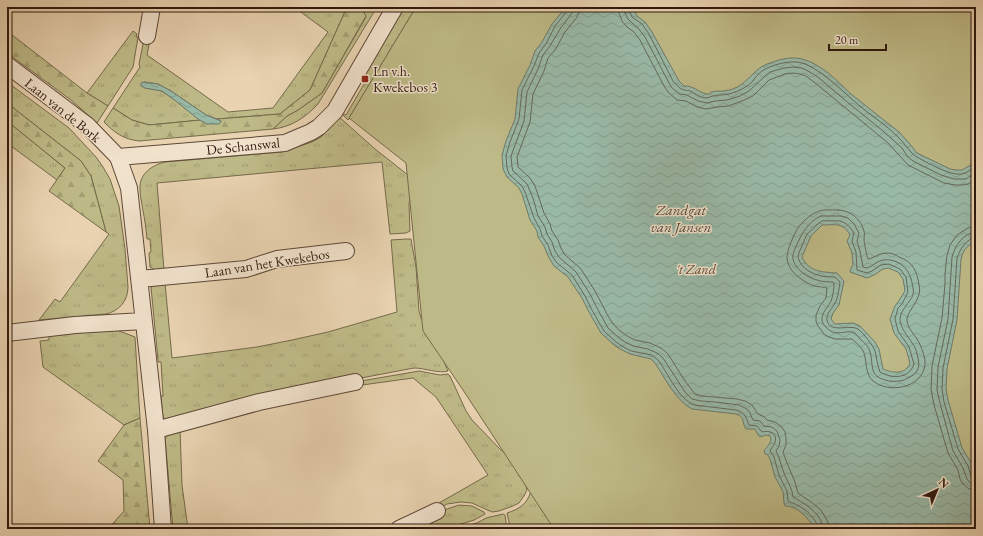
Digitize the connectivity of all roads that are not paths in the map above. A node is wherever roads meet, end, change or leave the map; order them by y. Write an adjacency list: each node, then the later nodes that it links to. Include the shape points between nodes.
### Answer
1 (152, 7): 3 (street)
2 (395, 7): 5 (street, De Schanswal, via 335,111 319,128 285,143)
3 (147, 36)
4 (7, 65): 5 (street, Laan van de Bork, via 88,126)
5 (118, 157): 7 (street, via 129,188)
6 (346, 251): 7 (street, Laan van het Kwekebos, via 277,259 246,269)
7 (140, 279): 8 (street)
8 (143, 321): 9 (street); 11 (street)
9 (7, 333)
10 (355, 382): 11 (street, via 265,401)
11 (156, 430): 13 (street)
12 (437, 511): 14 (street)
13 (163, 529)
14 (399, 529)

